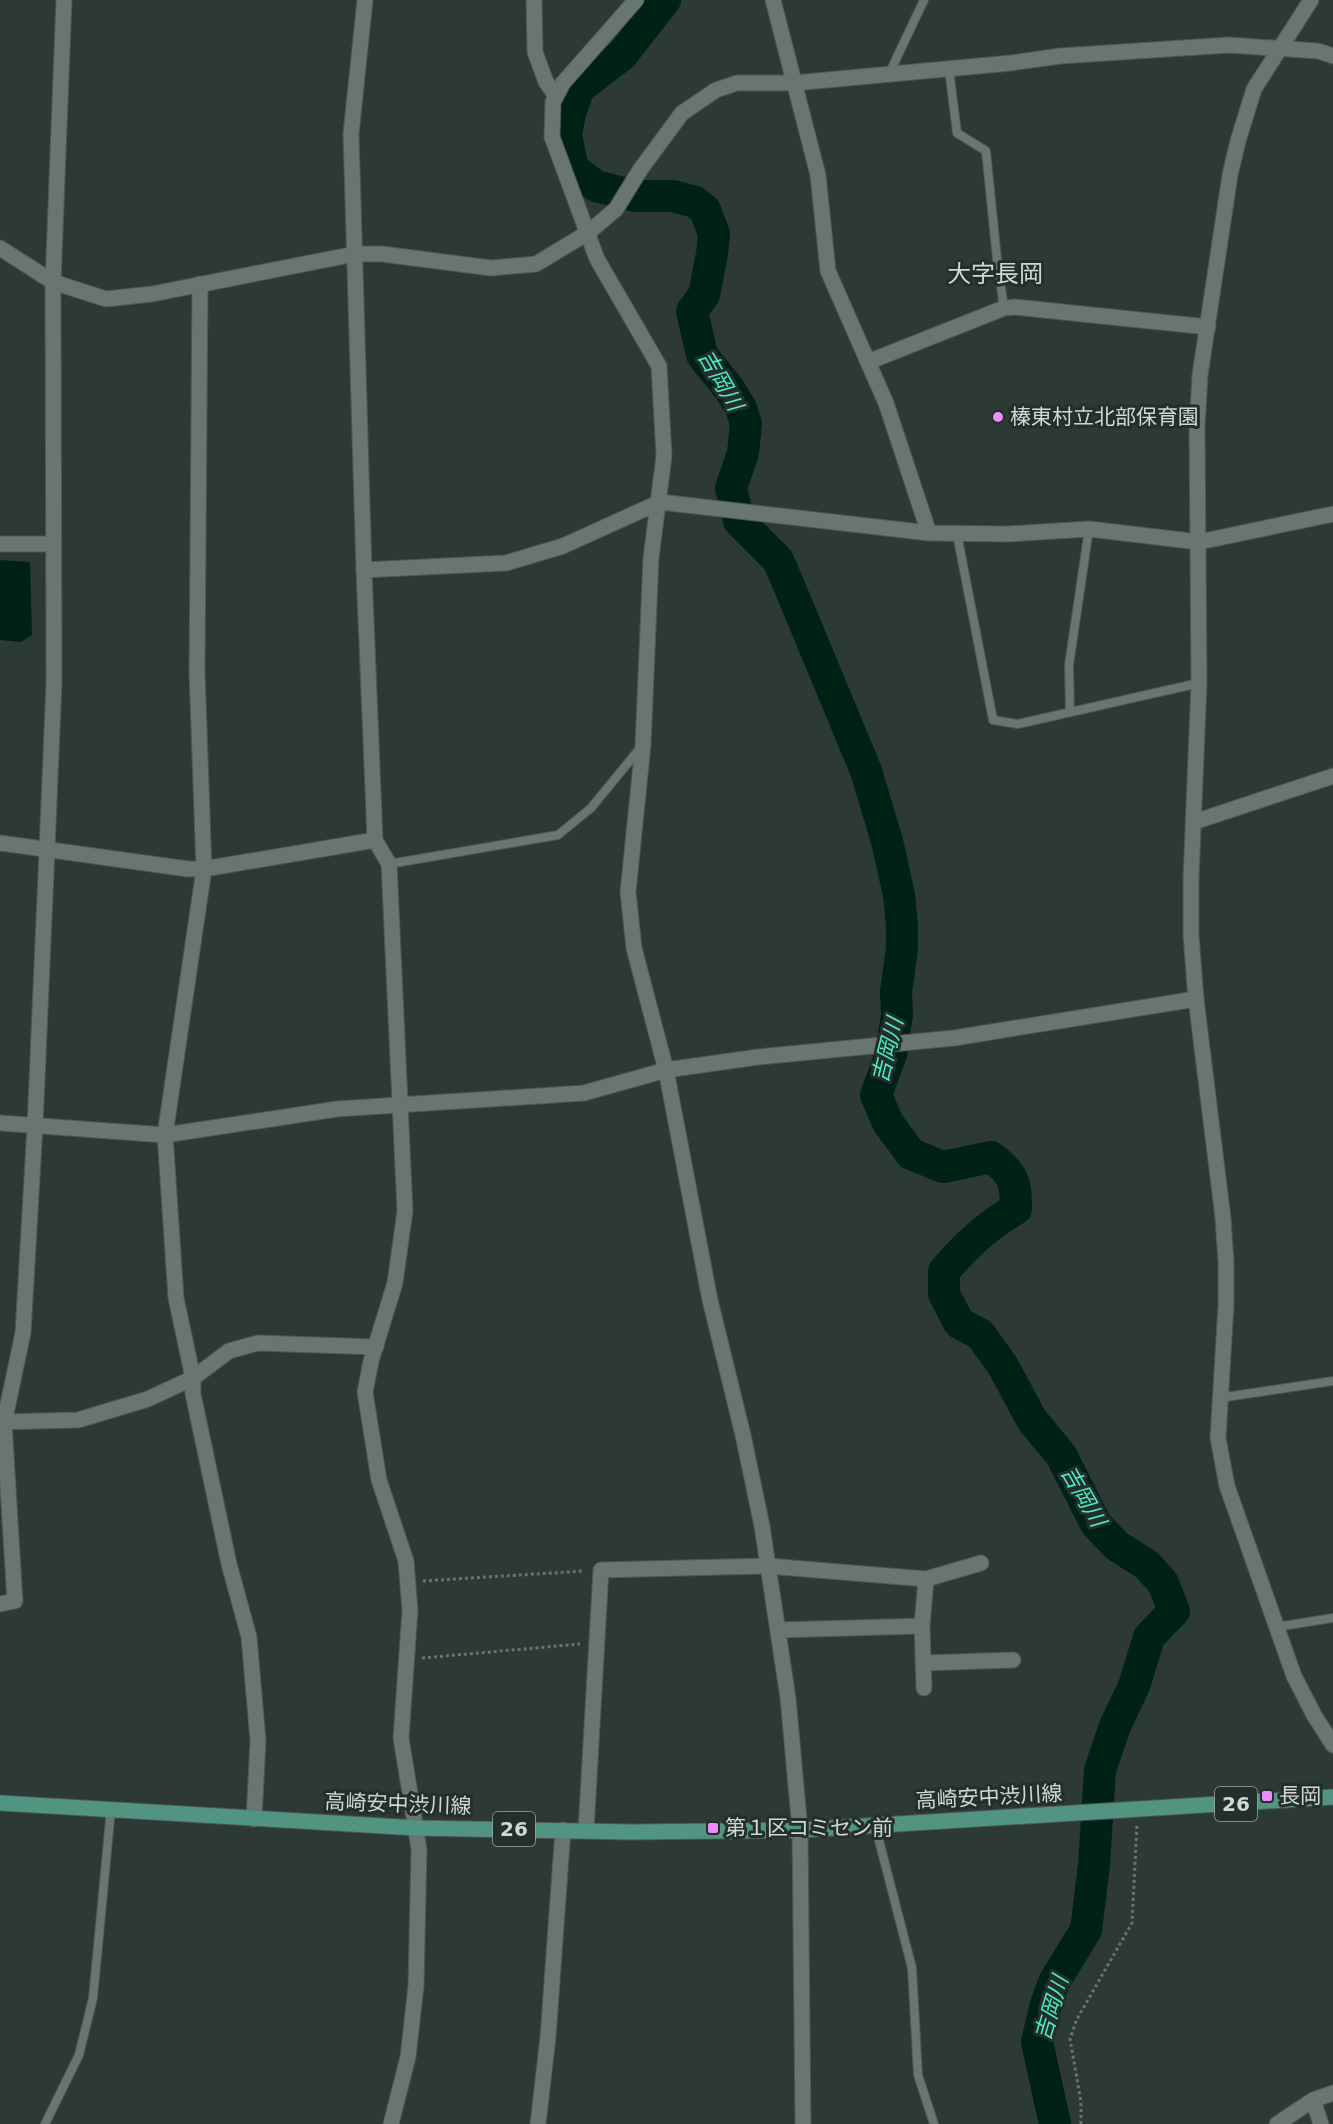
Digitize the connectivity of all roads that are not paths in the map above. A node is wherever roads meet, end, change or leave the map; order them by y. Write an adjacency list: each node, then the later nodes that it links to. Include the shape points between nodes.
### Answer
1 (64, 0): 17 (street)
2 (365, 0): 16 (street, via 351,134)
3 (534, 0): 13 (street, via 535,52)
4 (636, 0): 13 (street)
5 (773, 0): 12 (street)
6 (924, 0): 11 (lane)
7 (1311, 0): 8 (street)
8 (1280, 47): 9 (street); 10 (street, via 1229,45 1114,52); 20 (street, via 1254,89 1238,141)
9 (1333, 56)
10 (949, 69): 11 (street); 19 (lane, via 957,133 986,151)
11 (890, 74): 12 (street)
12 (794, 83): 14 (street, via 737,83 716,90 682,113 616,209); 21 (street, via 818,175 828,271)
13 (556, 96): 14 (street, via 552,137)
14 (589, 232): 16 (street, via 536,264 490,268); 22 (street, via 597,259 659,366 664,456)
15 (0, 248): 17 (street)
16 (355, 254): 18 (street); 30 (street)
17 (53, 282): 18 (street, via 106,299); 29 (street)
18 (200, 284): 40 (street, via 197,672)
19 (1004, 308): 20 (street); 21 (street)
20 (1208, 327): 27 (street, via 1197,426)
21 (867, 362): 25 (street, via 886,403)
22 (660, 502): 25 (street); 30 (street, via 563,546 506,563); 33 (street, via 651,558)
23 (1333, 514): 27 (street)
24 (1089, 530): 26 (street); 27 (street); 32 (lane, via 1069,665)
25 (929, 533): 26 (street)
26 (957, 534): 32 (lane, via 993,720 1018,724)
27 (1199, 542): 31 (street)
28 (0, 544): 29 (street)
29 (54, 544): 38 (street, via 54,682)
30 (364, 570): 36 (street)
31 (1199, 683): 32 (lane); 35 (street)
32 (1070, 712)
33 (643, 745): 39 (lane, via 591,808 558,835); 42 (street, via 628,892 634,948)
34 (1333, 776): 35 (street)
35 (1194, 822): 41 (street, via 1191,935)
36 (375, 840): 39 (street); 40 (street)
37 (0, 843): 38 (street)
38 (47, 850): 40 (street); 45 (street)
39 (389, 864): 43 (street)
40 (204, 869): 46 (street)
41 (1196, 999): 42 (street, via 954,1038); 50 (street, via 1225,1251 1226,1305)
42 (666, 1070): 43 (street, via 584,1093); 53 (street, via 710,1300 743,1435)
43 (400, 1105): 46 (street, via 337,1109); 47 (street, via 405,1211 395,1283)
44 (0, 1123): 45 (street)
45 (35, 1126): 46 (street); 51 (street, via 23,1333)
46 (165, 1135): 48 (street, via 176,1298)
47 (376, 1347): 48 (street, via 258,1343 229,1351); 69 (street, via 365,1392 379,1480 405,1561 410,1610 401,1738)
48 (193, 1378): 51 (street, via 148,1399 78,1420); 67 (street, via 217,1507 249,1637 258,1741)
49 (1333, 1381): 50 (lane)
50 (1219, 1398): 58 (street, via 1218,1438 1227,1486)
51 (2, 1422): 55 (street, via 15,1601)
52 (981, 1563): 54 (street)
53 (768, 1566): 54 (street); 59 (street); 71 (street, via 601,1570)
54 (926, 1579): 57 (street)
55 (0, 1604)
56 (1333, 1618): 58 (lane)
57 (922, 1626): 59 (street); 61 (street)
58 (1276, 1627): 63 (street, via 1294,1676)
59 (778, 1630): 72 (street)
60 (1013, 1660): 61 (street)
61 (923, 1663): 62 (street)
62 (924, 1688)
63 (1333, 1745)
64 (1333, 1797): 68 (main road, 高崎安中渋川線 / 26)
65 (0, 1803): 66 (main road, 高崎安中渋川線 / 26)
66 (111, 1809): 67 (main road, 高崎安中渋川線 / 26); 75 (lane, via 93,1998 79,2055)
67 (254, 1819): 69 (main road, 高崎安中渋川線 / 26)
68 (875, 1825): 72 (main road, 高崎安中渋川線 / 26); 79 (lane, via 912,1968 918,2075)
69 (417, 1828): 70 (main road, 高崎安中渋川線 / 26); 76 (street, via 416,1986 408,2057)
70 (563, 1830): 71 (main road, 高崎安中渋川線 / 26); 77 (street)
71 (586, 1830): 72 (main road, 高崎安中渋川線 / 26)
72 (800, 1830): 78 (street)
73 (1333, 2093): 74 (street)
74 (1313, 2100): 80 (street); 81 (street)
75 (45, 2124)
76 (392, 2124)
77 (538, 2124)
78 (803, 2124)
79 (934, 2124)
80 (1277, 2124)
81 (1321, 2124)

